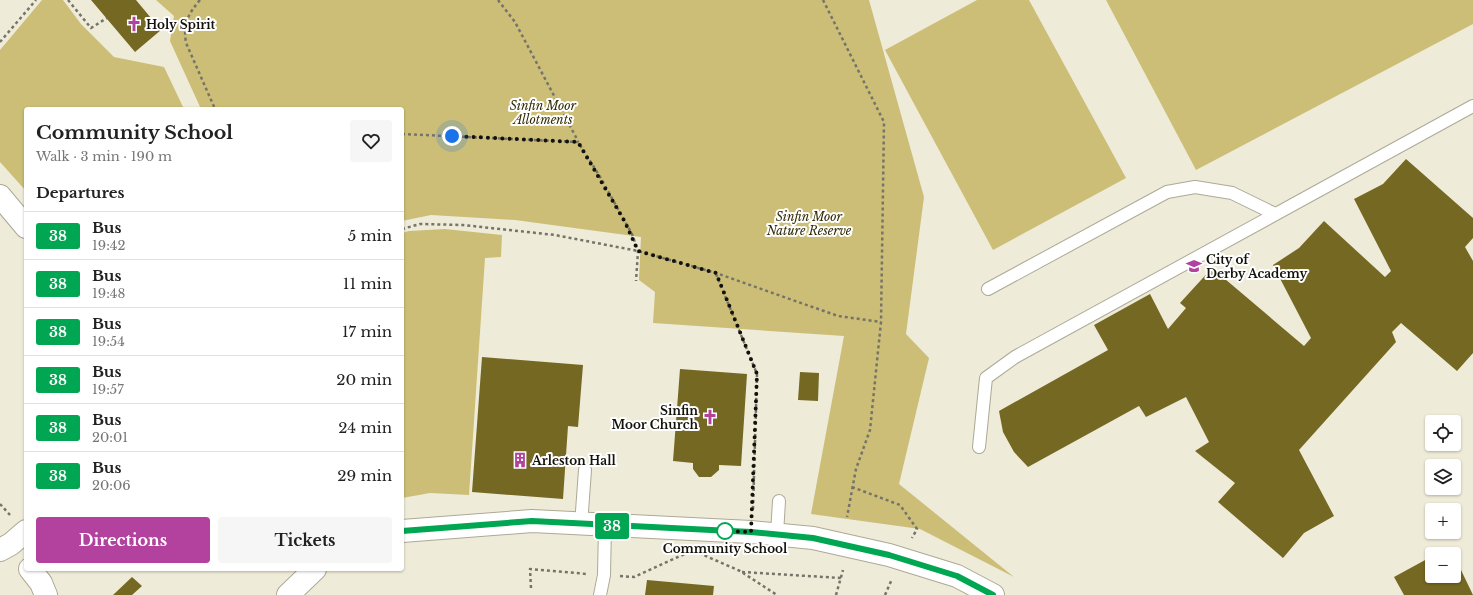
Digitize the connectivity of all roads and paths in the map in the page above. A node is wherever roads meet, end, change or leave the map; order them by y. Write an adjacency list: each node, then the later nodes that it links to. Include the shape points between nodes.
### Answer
1 (36, 0): 7 (path)
2 (68, 0): 6 (path, via 92,28)
3 (200, 0): 9 (path, via 186,19 184,33)
4 (498, 0): 11 (path, via 515,22)
5 (823, 0): 20 (path, via 884,122)
6 (107, 18)
7 (0, 42)
8 (1473, 106): 13 (lane)
9 (214, 107)
10 (404, 134): 11 (path)
11 (578, 142): 16 (path, via 624,221)
12 (0, 196): 14 (street)
13 (1275, 214): 19 (lane, via 1232,193 1195,187 1168,192); 21 (lane, via 1015,357 986,378)
14 (24, 225)
15 (404, 228): 16 (path, via 420,224 463,225 555,235)
16 (638, 251): 17 (path); 18 (path)
17 (716, 273): 20 (path, via 838,316); 29 (path, via 757,374)
18 (636, 281)
19 (988, 289)
20 (881, 322): 23 (path, via 870,430)
21 (979, 447)
22 (585, 470): 26 (lane)
23 (852, 487): 25 (path); 33 (path, via 900,506 917,529)
24 (779, 501): 30 (lane)
25 (847, 517)
26 (581, 525): 27 (street); 28 (street, via 532,521)
27 (605, 526): 29 (street); 42 (lane, via 604,575)
28 (404, 531)
29 (751, 532): 30 (street)
30 (777, 534): 33 (street, via 813,538)
31 (12, 541): 34 (street)
32 (686, 548): 38 (path)
33 (900, 558): 45 (street, via 957,576)
34 (24, 561)
35 (843, 570): 39 (path)
36 (32, 571): 40 (street)
37 (313, 571): 41 (street)
38 (740, 571): 39 (path); 43 (path)
39 (841, 578): 44 (path)
40 (46, 595)
41 (288, 595)
42 (600, 595)
43 (778, 595)
44 (836, 595)
45 (993, 595)

